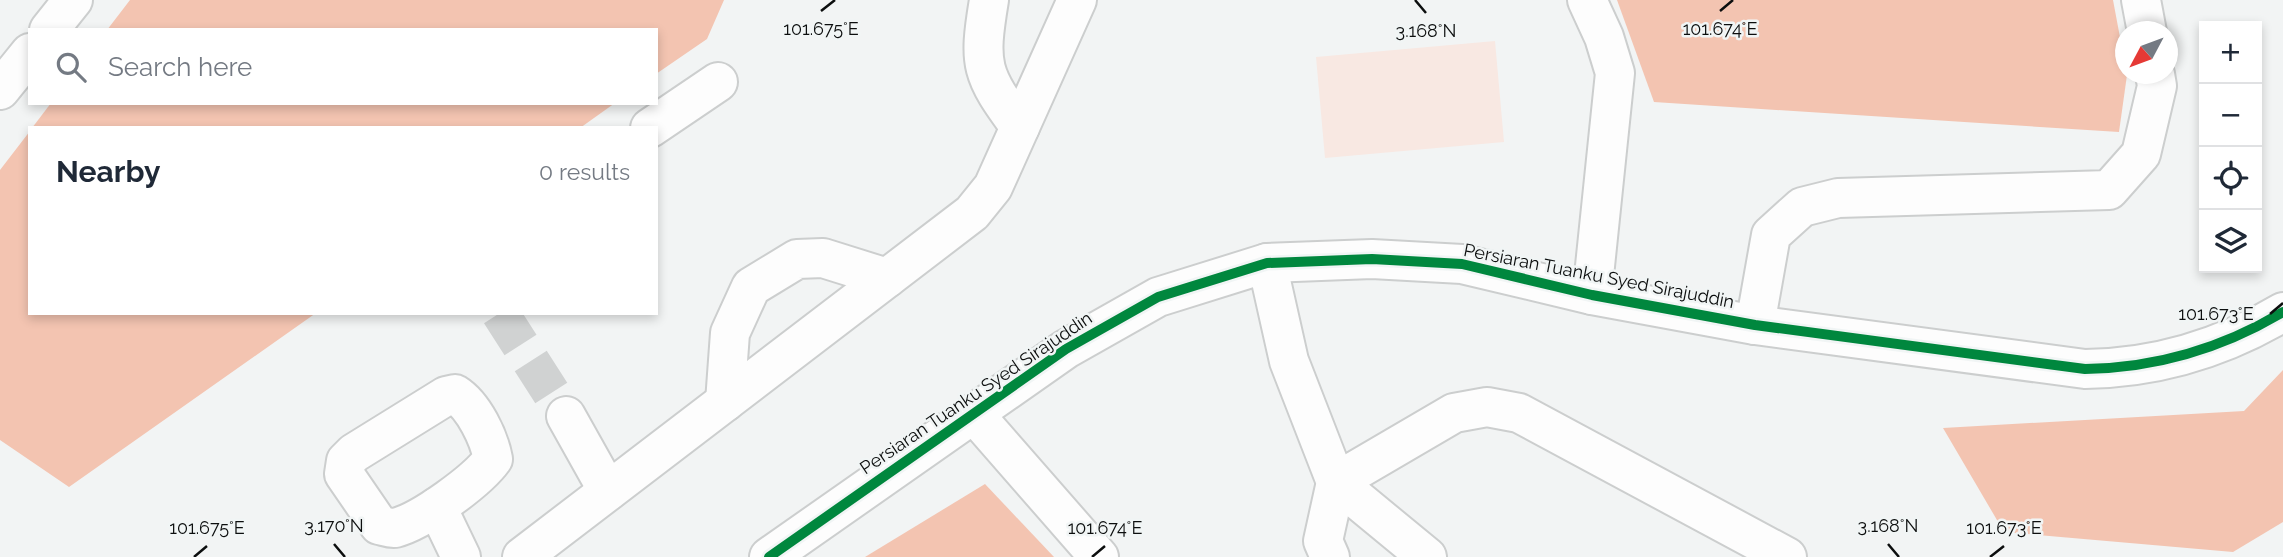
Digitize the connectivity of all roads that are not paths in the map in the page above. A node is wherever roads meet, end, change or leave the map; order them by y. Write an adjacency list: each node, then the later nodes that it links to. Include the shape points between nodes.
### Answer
1 (73, 0): 7 (street)
2 (989, 0): 13 (street, via 981,47 990,86)
3 (1077, 0): 13 (street)
4 (1587, 0): 16 (street, via 1615,73)
5 (2141, 0): 6 (street)
6 (2145, 21)
7 (51, 28)
8 (28, 55): 11 (street)
9 (718, 82): 12 (street)
10 (2157, 84): 18 (street, via 2141,154 2109,190 1838,198 1802,207 1771,236)
11 (0, 90)
12 (653, 126)
13 (1020, 127): 15 (street, via 993,187 972,213)
14 (1267, 263): 16 (street, Persiaran Tuanku Syed Sirajuddin, via 1372,259 1462,264); 20 (street, Persiaran Tuanku Syed Sirajuddin, via 1158,297 1066,349); 22 (street, via 1289,360)
15 (887, 278): 19 (street); 19 (street, via 823,258 797,260 751,287 730,333)
16 (1592, 295): 18 (street, Persiaran Tuanku Syed Sirajuddin)
17 (2283, 312): 18 (street, Persiaran Tuanku Syed Sirajuddin, via 2249,332 2132,368 2085,369)
18 (1755, 325)
19 (725, 402): 23 (street)
20 (974, 414): 27 (street, Persiaran Tuanku Syed Sirajuddin); 28 (street)
21 (566, 416): 23 (street)
22 (1336, 482): 29 (street, via 1323,541); 30 (street); 31 (street, via 1454,413 1488,407 1519,414)
23 (608, 491): 26 (street)
24 (437, 507): 25 (street)
25 (461, 557)
26 (522, 557)
27 (769, 557)
28 (1099, 557)
29 (1330, 557)
30 (1427, 557)
31 (1787, 557)

